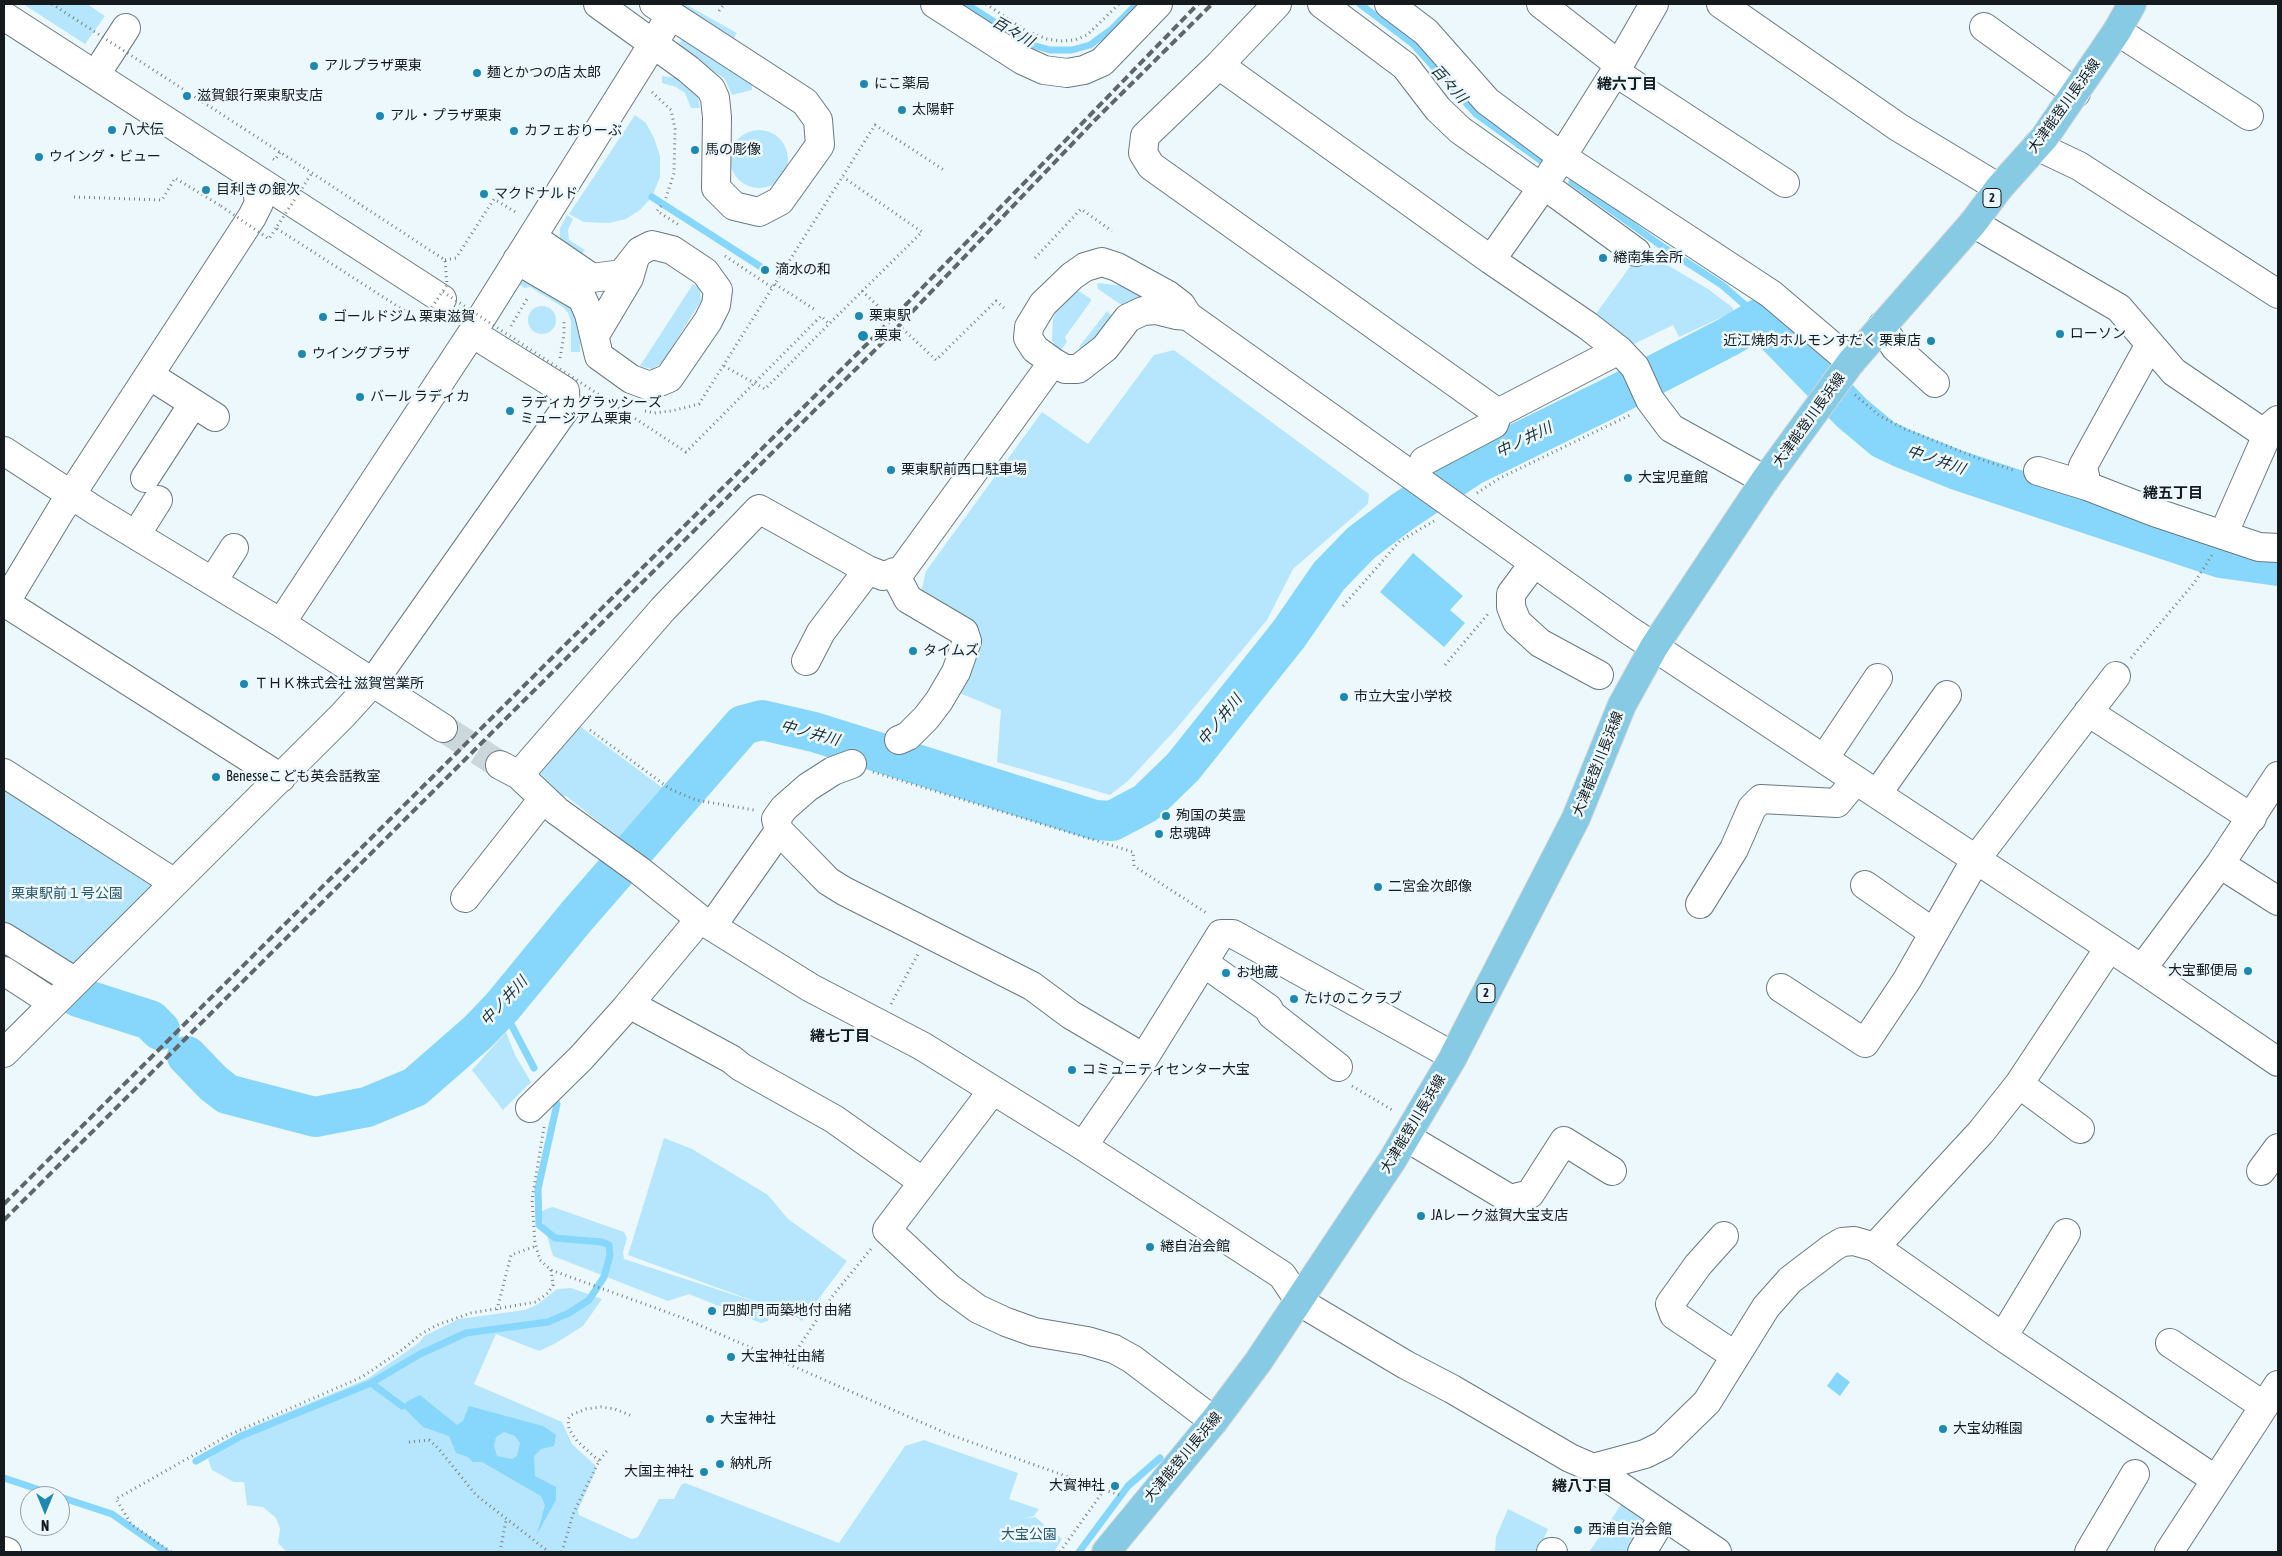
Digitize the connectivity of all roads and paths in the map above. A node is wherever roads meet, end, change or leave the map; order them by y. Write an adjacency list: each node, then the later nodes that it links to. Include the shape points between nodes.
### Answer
1 (52, 4): 29 (path, bridge)
2 (598, 4): 21 (street)
3 (724, 4): 16 (path)
4 (935, 4): 7 (street, via 1022,60 1044,70 1067,73 1102,62)
5 (986, 4): 6 (path, via 1026,30 1060,41 1075,40 1087,34)
6 (1119, 4)
7 (1158, 4)
8 (1277, 4): 23 (street)
9 (1322, 4): 37 (street, via 1405,66 1438,109 1460,130)
10 (1389, 4): 30 (street, via 1426,32 1487,101)
11 (1541, 4): 24 (street)
12 (1654, 4): 24 (street)
13 (1721, 4): 38 (street, via 1891,123)
14 (2132, 4): 20 (main road, 大津能登川長浜線 / 2)
15 (663, 9): 21 (street); 21 (street, via 805,102 818,120 820,145 780,201 759,212 734,206 716,188 715,98 711,89)
16 (719, 12)
17 (4, 16): 35 (street)
18 (1984, 27): 26 (street)
19 (126, 28): 22 (street)
20 (2117, 30): 26 (main road, 大津能登川長浜線 / 2); 27 (street)
21 (653, 43): 42 (street)
22 (104, 62)
23 (1219, 65): 49 (street); 73 (street, via 1145,136 1143,153 1151,166)
24 (1616, 68): 30 (street); 36 (street)
25 (647, 87): 40 (path, via 672,110 675,129 674,173)
26 (2076, 93): 28 (main road, 大津能登川長浜線 / 2)
27 (2249, 116)
28 (2037, 146): 38 (main road, 大津能登川長浜線 / 2); 53 (street, via 2079,166)
29 (280, 152): 31 (path); 33 (path, bridge)
30 (1561, 156): 37 (street); 68 (street, via 1772,294)
31 (275, 160)
32 (944, 170): 34 (path, via 875,125)
33 (312, 173): 43 (path, bridge); 47 (path, bridge)
34 (843, 177): 51 (path); 52 (path, via 922,232)
35 (256, 181): 55 (street); 69 (street, via 259,203 252,217)
36 (1785, 183)
37 (1543, 187): 45 (street); 49 (street)
38 (1999, 188): 41 (main road, 大津能登川長浜線 / 2)
39 (74, 198): 43 (path, bridge, via 162,200 176,178 269,239)
40 (665, 201)
41 (1973, 223): 61 (main road, 大津能登川長浜線 / 2); 64 (street, via 2119,308)
42 (526, 226): 47 (path, via 494,199 456,258); 48 (street); 50 (street, via 592,278 622,274)
43 (276, 228): 55 (path, bridge, via 422,322)
44 (1112, 231): 46 (path, via 1081,209)
45 (1636, 252)
46 (1035, 258)
47 (445, 260): 55 (path, bridge, via 447,285)
48 (517, 260): 62 (street); 63 (street, via 582,298)
49 (1491, 260): 65 (street, via 1588,326)
50 (634, 261): 63 (street, via 629,278); 63 (street, via 640,251 652,246 672,250 706,272 718,290 716,306 669,378 650,386 631,379 600,356)
51 (775, 284): 57 (path); 67 (path)
52 (862, 291): 56 (path, via 936,360 996,302); 59 (path)
53 (2278, 294)
54 (522, 295): 60 (path, via 527,298)
55 (442, 296): 59 (path, bridge, via 686,452 820,316)
56 (1004, 308)
57 (817, 311)
58 (1188, 316): 66 (street, via 1143,311 1128,318 1105,348 1078,369 1065,369); 66 (street, via 1181,305 1168,295 1117,267 1102,262 1086,267 1043,304 1029,328 1028,338 1035,349); 76 (street)
59 (829, 324): 67 (path, via 765,389)
60 (511, 326)
61 (1882, 326): 68 (main road, 大津能登川長浜線 / 2); 70 (street, via 1895,347)
62 (472, 333): 92 (street); 99 (street, via 565,391 566,408)
63 (595, 335)
64 (2149, 346): 74 (street, via 2174,372); 79 (street, via 2083,466)
65 (1627, 359): 71 (street); 73 (street)
66 (1053, 362): 87 (street, via 902,570)
67 (724, 366): 72 (path, via 700,404)
68 (1844, 371): 77 (path, via 1880,416 1988,462 2032,476); 78 (main road, 大津能登川長浜線 / 2)
69 (149, 375): 80 (street); 82 (street, via 204,410 152,489)
70 (1935, 383)
71 (1651, 402): 78 (street, via 1671,428); 81 (path, via 1500,478)
72 (690, 408)
73 (1498, 413): 76 (street, via 1494,424)
74 (2272, 434): 83 (street)
75 (4, 451): 80 (street)
76 (1419, 470): 81 (street)
77 (2038, 471): 79 (street)
78 (1765, 480): 93 (main road, 大津能登川長浜線 / 2)
79 (2087, 486): 83 (street, via 2154,512)
80 (72, 493): 82 (street); 90 (street)
81 (1452, 507): 86 (street); 91 (path, via 1400,540)
82 (136, 535): 88 (street)
83 (2219, 544): 85 (street); 97 (path, via 2196,582)
84 (234, 548): 88 (street)
85 (2278, 548)
86 (1534, 563): 89 (street); 93 (street)
87 (881, 571): 94 (street, via 821,632); 102 (street, via 759,509 663,609); 104 (street, via 908,599 964,632 967,641 956,672 939,701 908,736)
88 (212, 581): 92 (street)
89 (1511, 594): 95 (path, via 1499,600); 96 (street, via 1511,607 1522,627 1540,643)
90 (5, 603): 109 (street)
91 (1343, 606)
92 (281, 622): 99 (street)
93 (1654, 648): 105 (street); 136 (main road, 大津能登川長浜線 / 2, via 1622,704 1576,818)
94 (806, 661)
95 (1445, 665)
96 (1599, 675)
97 (2116, 676): 101 (street)
98 (1878, 678): 105 (street)
99 (373, 682): 103 (street); 109 (street)
100 (1947, 695): 110 (street)
101 (2088, 712): 112 (street); 114 (street)
102 (570, 715): 111 (street, via 510,770); 113 (path, via 670,789 696,800 764,811)
103 (443, 728)
104 (899, 740)
105 (1824, 759): 110 (street)
106 (851, 764): 113 (street, via 808,787 784,808); 123 (path, via 1133,852 1134,866 1222,924)
107 (4, 773): 116 (street)
108 (2278, 776): 112 (street)
109 (281, 778): 116 (street)
110 (1867, 787): 114 (street); 120 (street, via 1837,803 1761,799 1752,808 1734,849)
111 (544, 799): 118 (street); 121 (street)
112 (2252, 818): 115 (street)
113 (778, 824): 121 (street); 124 (street, via 828,881)
114 (1976, 859): 122 (street); 126 (street)
115 (2220, 864): 119 (street); 128 (street)
116 (173, 882): 130 (street)
117 (1864, 885): 122 (street)
118 (465, 898)
119 (2278, 901)
120 (1700, 904)
121 (706, 922): 133 (street); 134 (street, via 811,988)
122 (1934, 933): 131 (street, via 1865,1043)
123 (1224, 934): 127 (street); 136 (street, via 1233,934)
124 (928, 935): 134 (path); 137 (street, via 1032,986 1071,1015)
125 (4, 937): 130 (street)
126 (2109, 948): 128 (street); 140 (street)
127 (1205, 962): 137 (street); 139 (street, via 1268,1008 1272,1015)
128 (2142, 969): 138 (street)
129 (4, 971): 132 (street)
130 (74, 981): 132 (street)
131 (1781, 988)
132 (53, 1003): 135 (street)
133 (629, 1004): 142 (street); 149 (street, via 834,1119)
134 (881, 1024): 141 (street)
135 (4, 1053)
136 (1454, 1056): 144 (main road, 大津能登川長浜線 / 2)
137 (1144, 1058): 145 (street)
138 (2278, 1062)
139 (1338, 1067): 144 (path, via 1340,1079)
140 (2019, 1084): 143 (street); 154 (street, via 1981,1132)
141 (993, 1090): 145 (street); 149 (street)
142 (537, 1100): 153 (path, via 549,1100 532,1200)
143 (2080, 1129)
144 (1410, 1130): 147 (street, via 1510,1199 1530,1194 1564,1141); 156 (main road, 大津能登川長浜線 / 2)
145 (1083, 1146): 156 (street, via 1282,1275)
146 (2278, 1148): 148 (street)
147 (1612, 1171)
148 (2261, 1171)
149 (924, 1182): 150 (street)
150 (887, 1230): 161 (path, via 834,1294); 164 (street, via 948,1287 978,1309 1034,1332 1087,1340 1114,1349)
151 (2066, 1233): 158 (street)
152 (1724, 1236): 160 (street, via 1670,1304 1674,1315)
153 (536, 1246): 155 (path, via 540,1260); 157 (path, via 511,1255)
154 (1875, 1247): 158 (street); 160 (street, via 1854,1241 1842,1242 1797,1274 1766,1307)
155 (551, 1270): 157 (path, via 552,1285 548,1293 536,1302); 161 (path, via 684,1318)
156 (1300, 1302): 164 (main road, 大津能登川長浜線 / 2); 168 (street, via 1570,1458)
157 (497, 1310): 175 (path, via 471,1313 438,1325 362,1377 229,1435 116,1499 131,1524)
158 (2003, 1337): 170 (street)
159 (2170, 1343): 162 (street)
160 (1734, 1355): 168 (street, via 1707,1402 1663,1445 1645,1454)
161 (788, 1364): 171 (path, via 948,1434)
162 (2271, 1396): 170 (street)
163 (632, 1416): 167 (path, via 601,1407 571,1415 568,1419 569,1430 577,1441)
164 (1214, 1421): 180 (main road, 大津能登川長浜線 / 2)
165 (409, 1442): 174 (path, via 429,1440 476,1495)
166 (609, 1448): 167 (path)
167 (600, 1461): 178 (path, via 573,1514)
168 (1593, 1468): 173 (street)
169 (2135, 1474): 183 (street)
170 (2216, 1480): 184 (street)
171 (1104, 1490): 172 (path); 179 (path)
172 (1112, 1493)
173 (1663, 1517): 181 (street); 182 (street)
174 (506, 1520): 176 (path); 177 (path)
175 (171, 1552)
176 (500, 1552)
177 (549, 1552)
178 (562, 1552)
179 (1060, 1552)
180 (1106, 1552)
181 (1642, 1552)
182 (1717, 1552)
183 (2089, 1552)
184 (2169, 1552)

